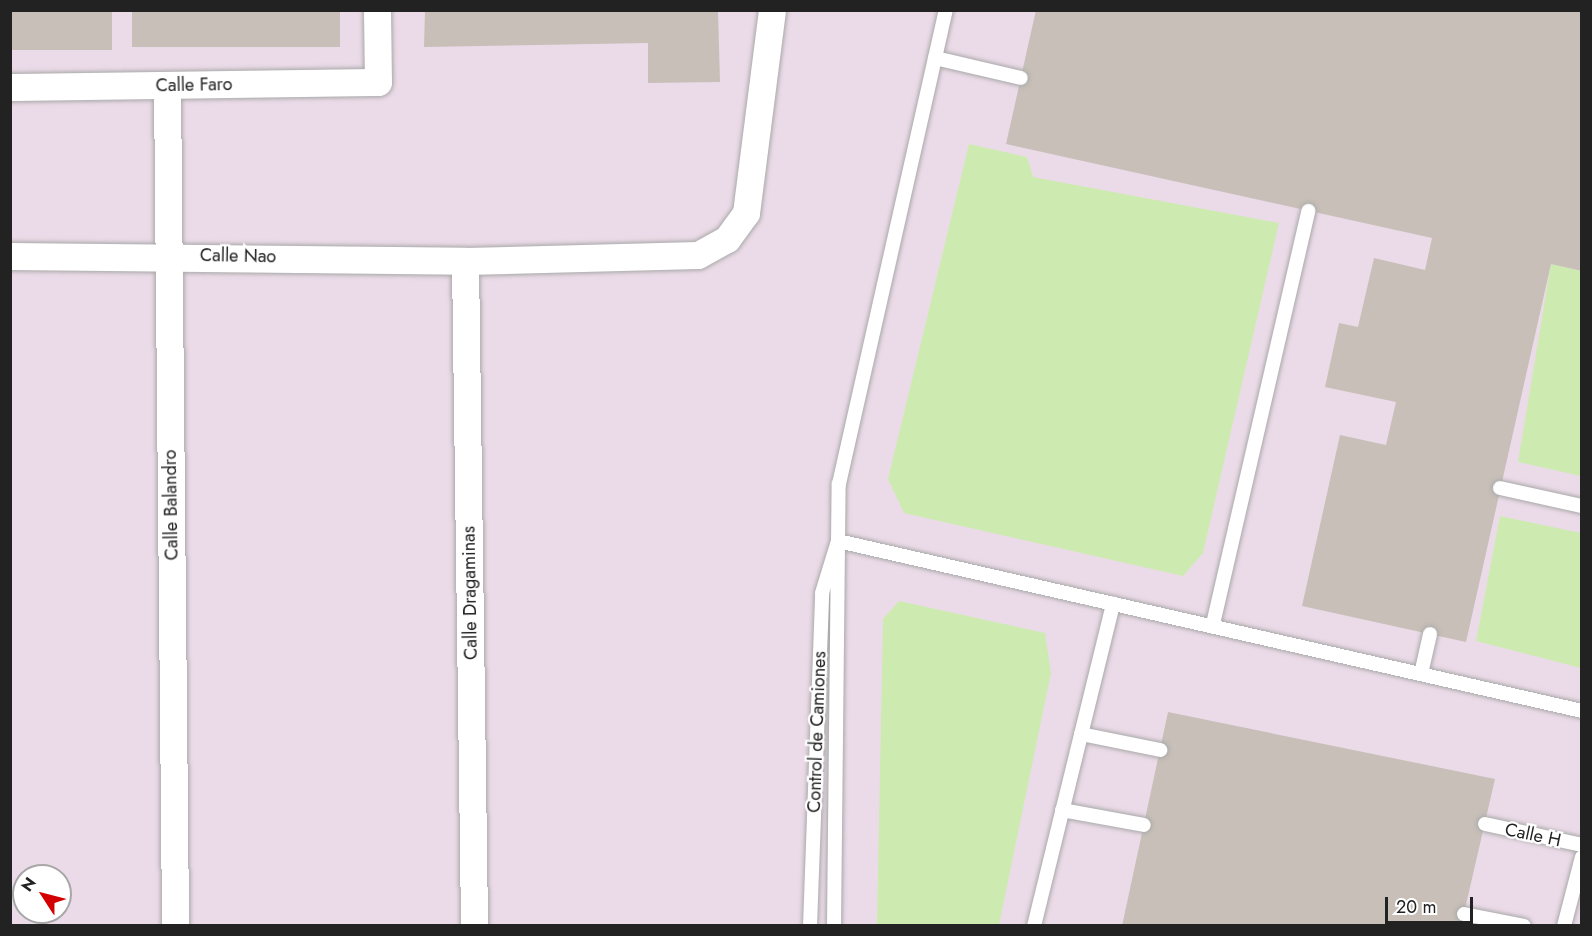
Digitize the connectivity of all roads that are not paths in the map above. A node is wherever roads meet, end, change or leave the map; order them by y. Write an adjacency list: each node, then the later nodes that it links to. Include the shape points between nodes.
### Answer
1 (377, 10): 6 (street, Calle Faro, via 378,82)
2 (772, 10): 11 (street, Calle Nao, via 746,213 727,239 682,257)
3 (946, 10): 4 (lane)
4 (935, 58): 5 (lane); 14 (lane, via 838,484)
5 (1021, 78)
6 (167, 85): 7 (street, Calle Faro); 9 (street, Calle Balandro)
7 (10, 87)
8 (1308, 211): 16 (lane)
9 (169, 254): 10 (street, Calle Nao); 11 (street, Calle Nao); 28 (street, Calle Balandro)
10 (10, 256)
11 (465, 261): 29 (street, Calle Dragaminas)
12 (1500, 488): 13 (lane)
13 (1581, 506)
14 (838, 541): 15 (lane); 30 (lane, Control de Camiones, via 822,593); 31 (lane)
15 (1113, 604): 16 (lane); 20 (lane)
16 (1213, 624): 18 (lane)
17 (1430, 634): 18 (lane)
18 (1421, 674): 19 (lane)
19 (1581, 711)
20 (1081, 734): 21 (lane); 22 (lane)
21 (1160, 750)
22 (1062, 810): 24 (lane); 32 (lane)
23 (1485, 824): 25 (lane, Calle H)
24 (1144, 825)
25 (1581, 845)
26 (1581, 858): 34 (lane, Calle H)
27 (1464, 914): 33 (lane)
28 (175, 926)
29 (474, 926)
30 (810, 926)
31 (834, 926)
32 (1034, 926)
33 (1524, 926)
34 (1564, 926)

